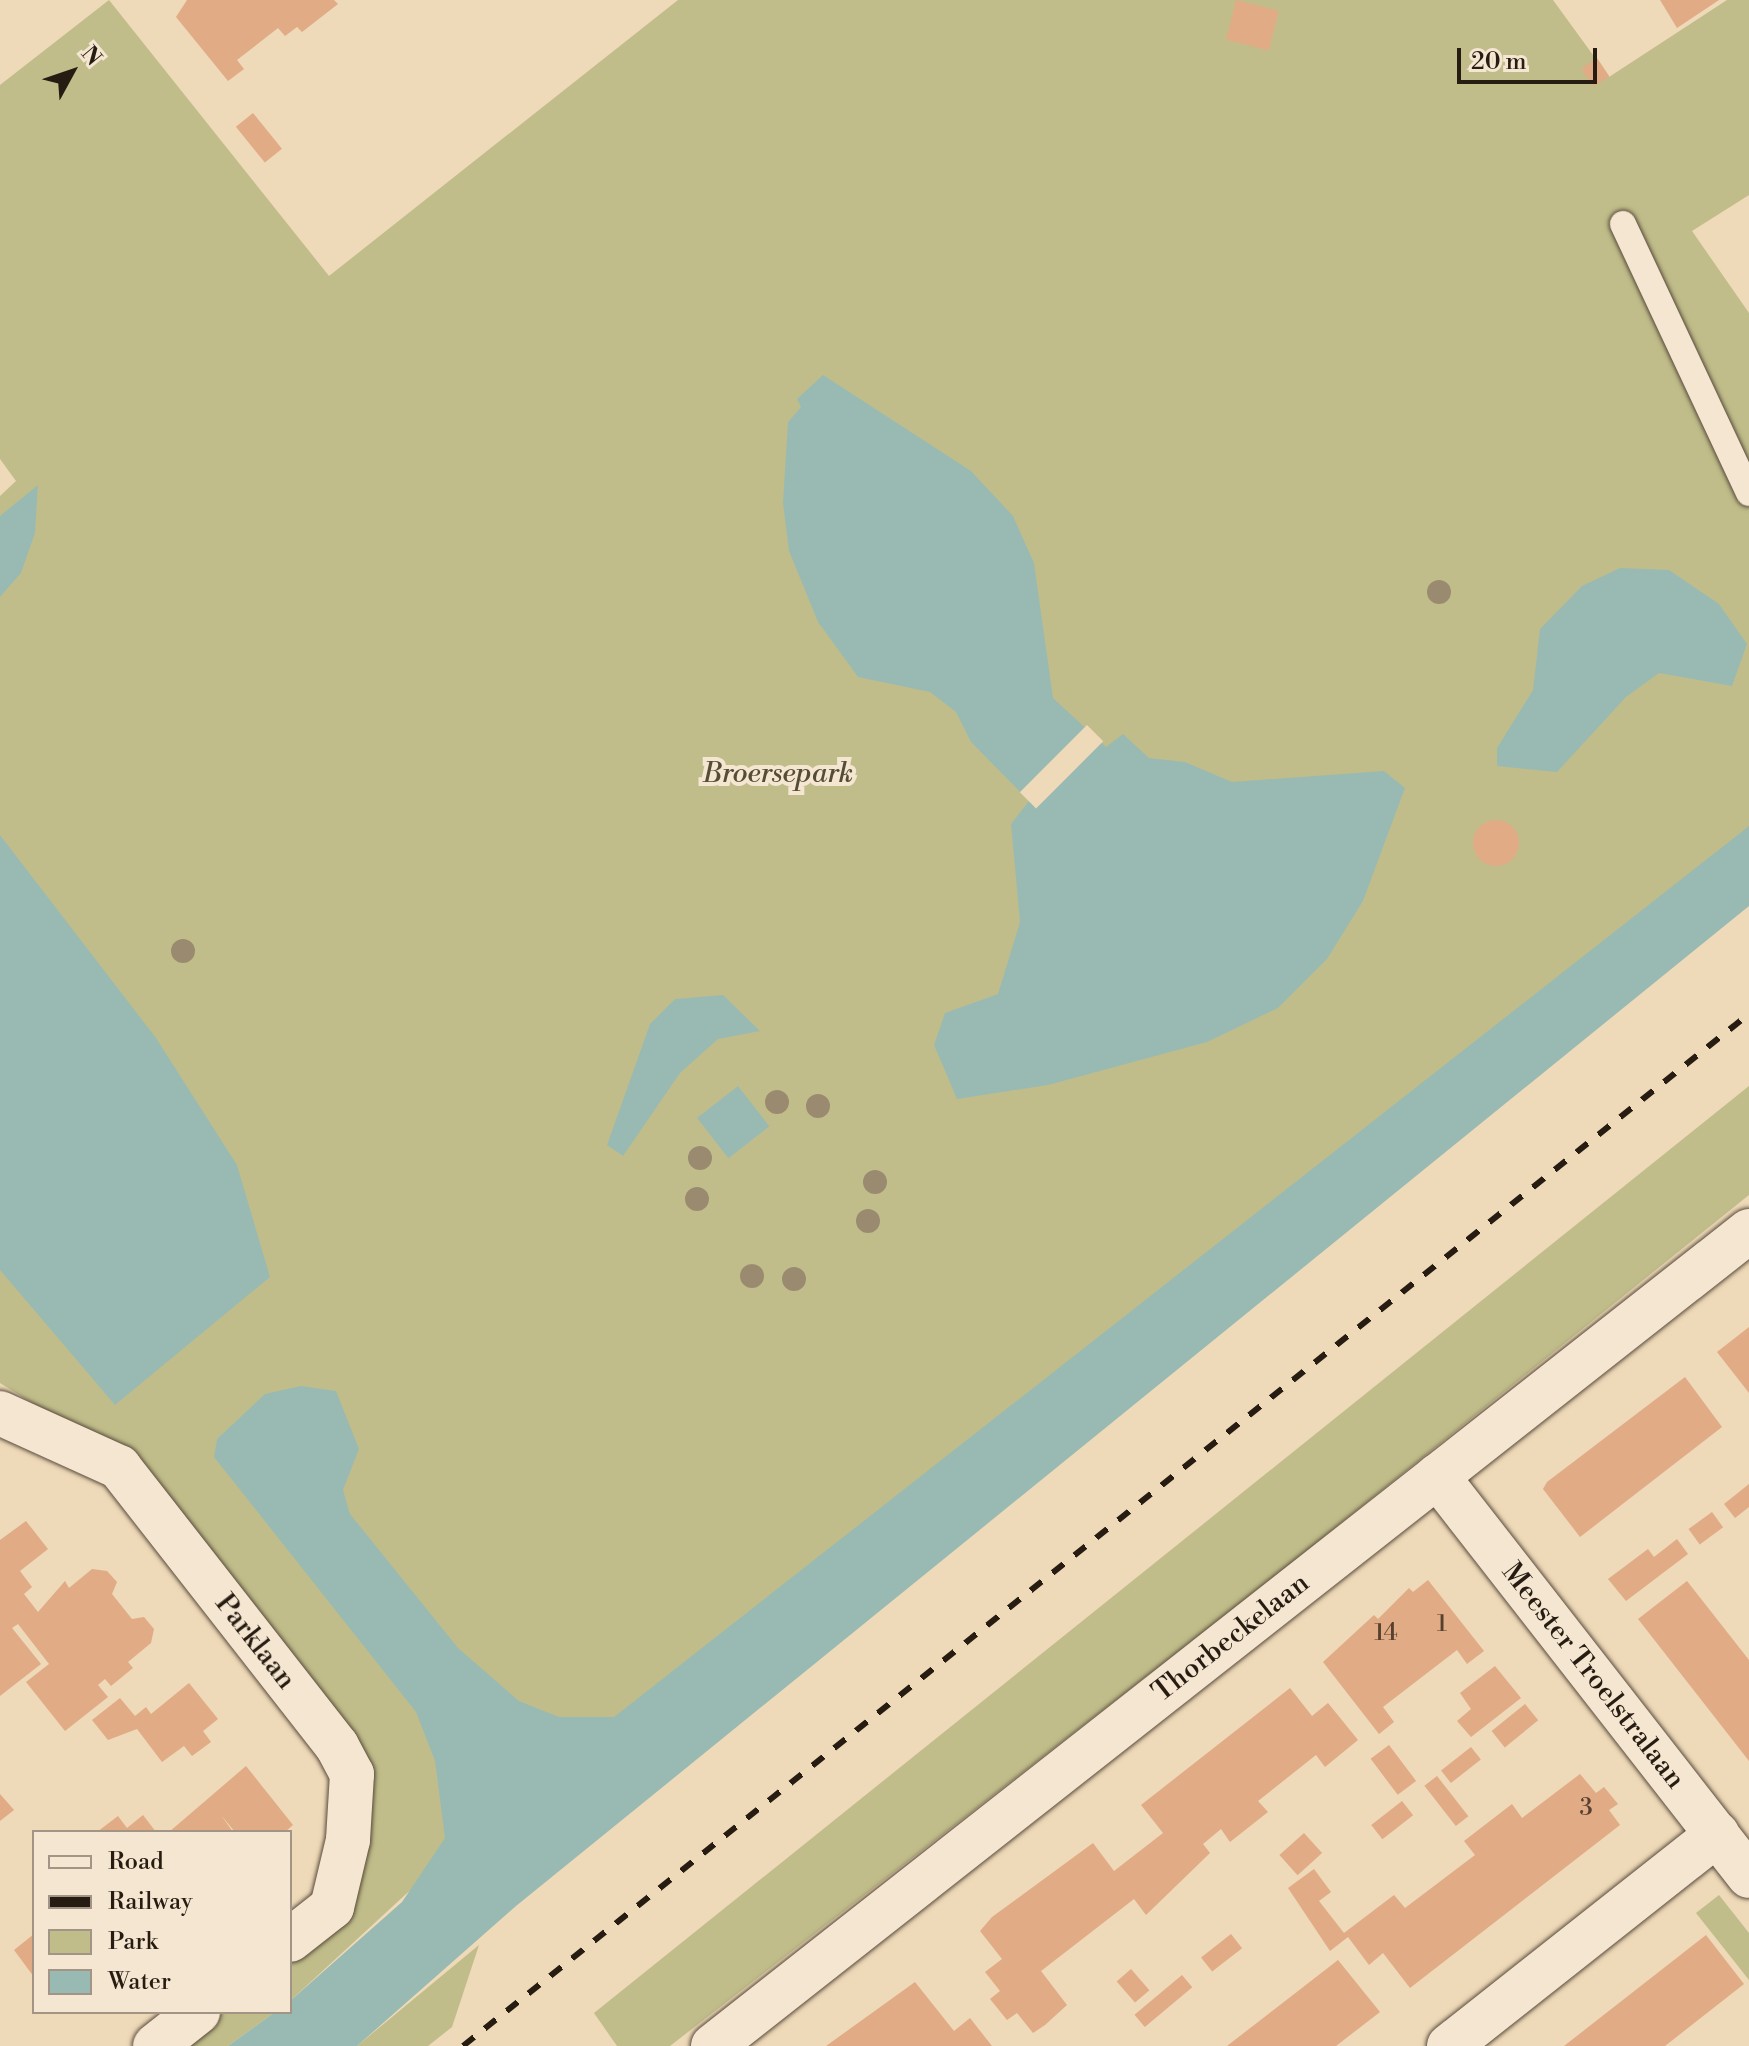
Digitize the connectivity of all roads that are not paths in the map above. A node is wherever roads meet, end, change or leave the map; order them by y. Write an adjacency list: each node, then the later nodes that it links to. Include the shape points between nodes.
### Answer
1 (1623, 224): 2 (lane)
2 (1749, 493)
3 (1749, 1231): 5 (street, Thorbeckelaan)
4 (0, 1413): 8 (street, Parklaan, via 119,1467 337,1746 352,1774 348,1840 332,1907)
5 (1437, 1476): 6 (street, Meester Troelstralaan); 11 (street, Thorbeckelaan)
6 (1717, 1834): 7 (street, Meester Troelstralaan); 12 (street)
7 (1749, 1876)
8 (292, 1938)
9 (195, 2014): 10 (street)
10 (155, 2046)
11 (713, 2046)
12 (1449, 2046)

